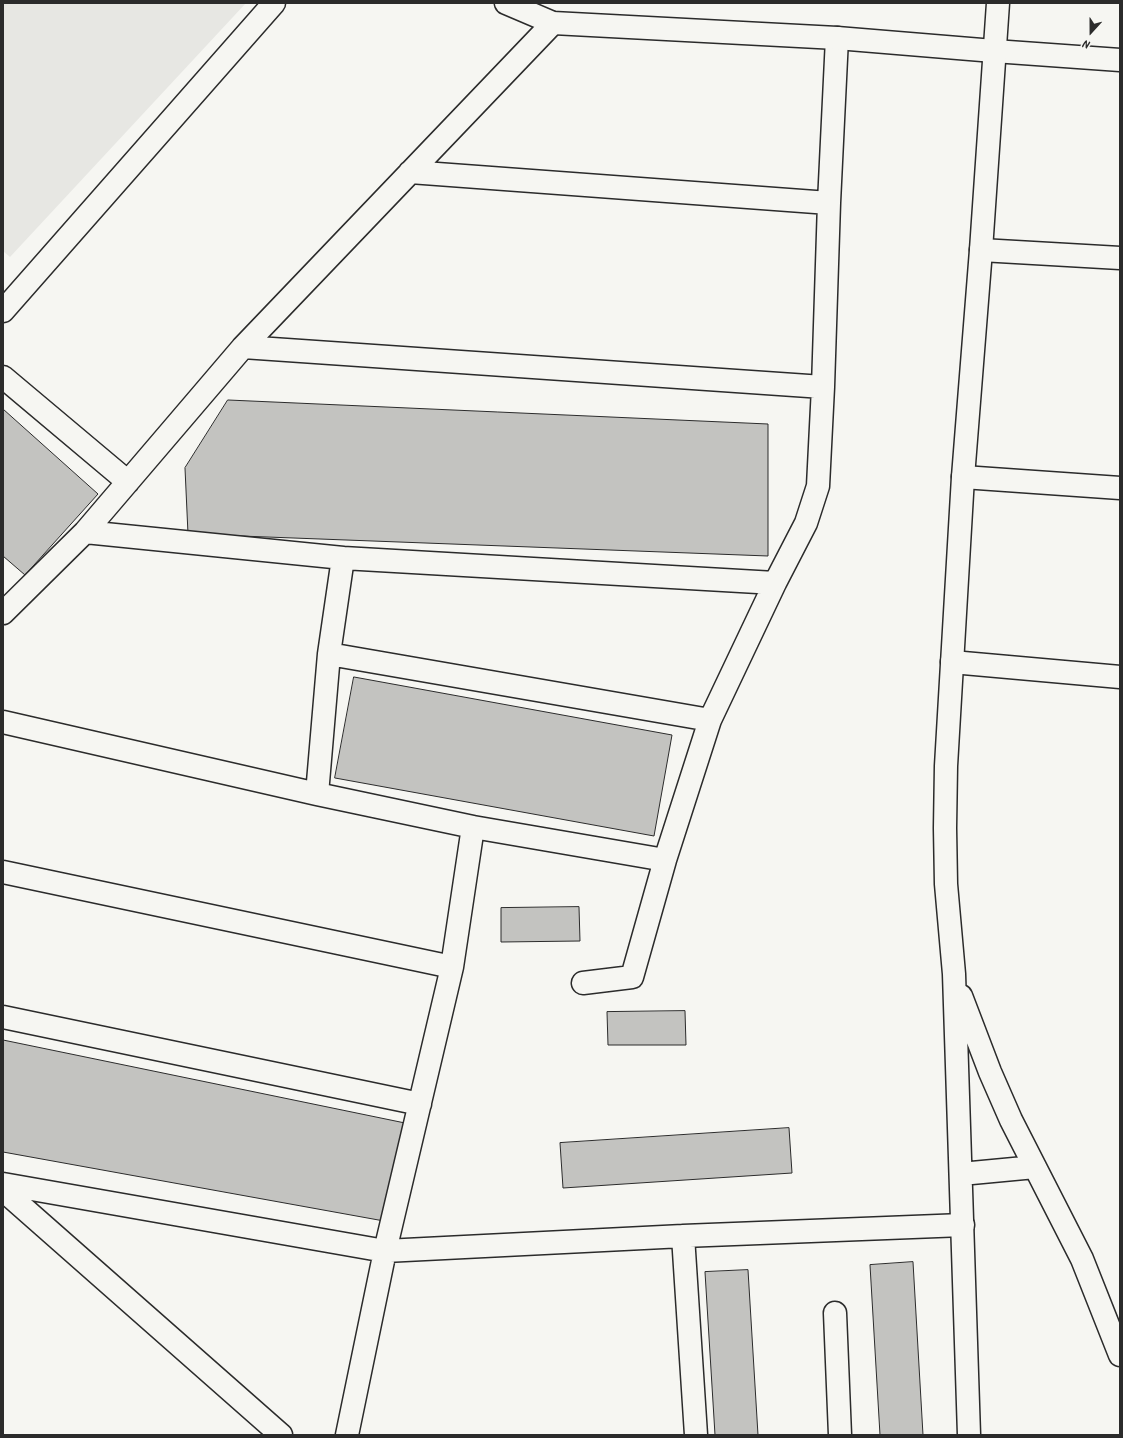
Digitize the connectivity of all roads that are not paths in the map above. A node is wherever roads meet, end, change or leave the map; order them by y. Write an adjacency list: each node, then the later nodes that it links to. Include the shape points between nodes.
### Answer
1 (274, 3): 12 (street)
2 (506, 3): 4 (street)
3 (998, 3): 6 (street)
4 (553, 23): 5 (street); 8 (street)
5 (837, 38): 6 (street); 9 (street)
6 (994, 51): 7 (street); 10 (street)
7 (1120, 60)
8 (410, 172): 9 (street); 13 (street)
9 (829, 203): 15 (street)
10 (981, 250): 11 (street); 16 (street)
11 (1120, 258)
12 (3, 311)
13 (243, 347): 15 (street); 17 (street)
14 (3, 377): 17 (street)
15 (823, 386): 21 (street, via 818,486 806,523)
16 (963, 477): 18 (street); 24 (street)
17 (128, 482): 19 (street)
18 (1120, 488)
19 (85, 532): 20 (street); 22 (street)
20 (344, 558): 21 (street); 23 (street)
21 (775, 583): 26 (street)
22 (7, 602)
23 (329, 654): 26 (street); 28 (street)
24 (952, 662): 25 (street); 33 (street, via 945,828 946,884)
25 (1120, 677)
26 (710, 720): 30 (street)
27 (3, 722): 28 (street)
28 (317, 794): 29 (street)
29 (473, 827): 30 (street); 32 (street)
30 (665, 860): 34 (street, via 632,977)
31 (3, 872): 32 (street)
32 (452, 967): 36 (street)
33 (954, 974): 37 (street, via 990,1072); 38 (street)
34 (583, 982)
35 (3, 1017): 36 (street)
36 (420, 1104): 43 (street)
37 (1035, 1167): 38 (street); 45 (street, via 1082,1259)
38 (961, 1174): 41 (street)
39 (3, 1184): 43 (street)
40 (3, 1190): 46 (street)
41 (963, 1225): 42 (street); 50 (street)
42 (683, 1236): 43 (street); 48 (street)
43 (386, 1251): 47 (street)
44 (835, 1313): 49 (street)
45 (1120, 1355)
46 (281, 1435)
47 (347, 1435)
48 (696, 1435)
49 (840, 1435)
50 (969, 1435)

